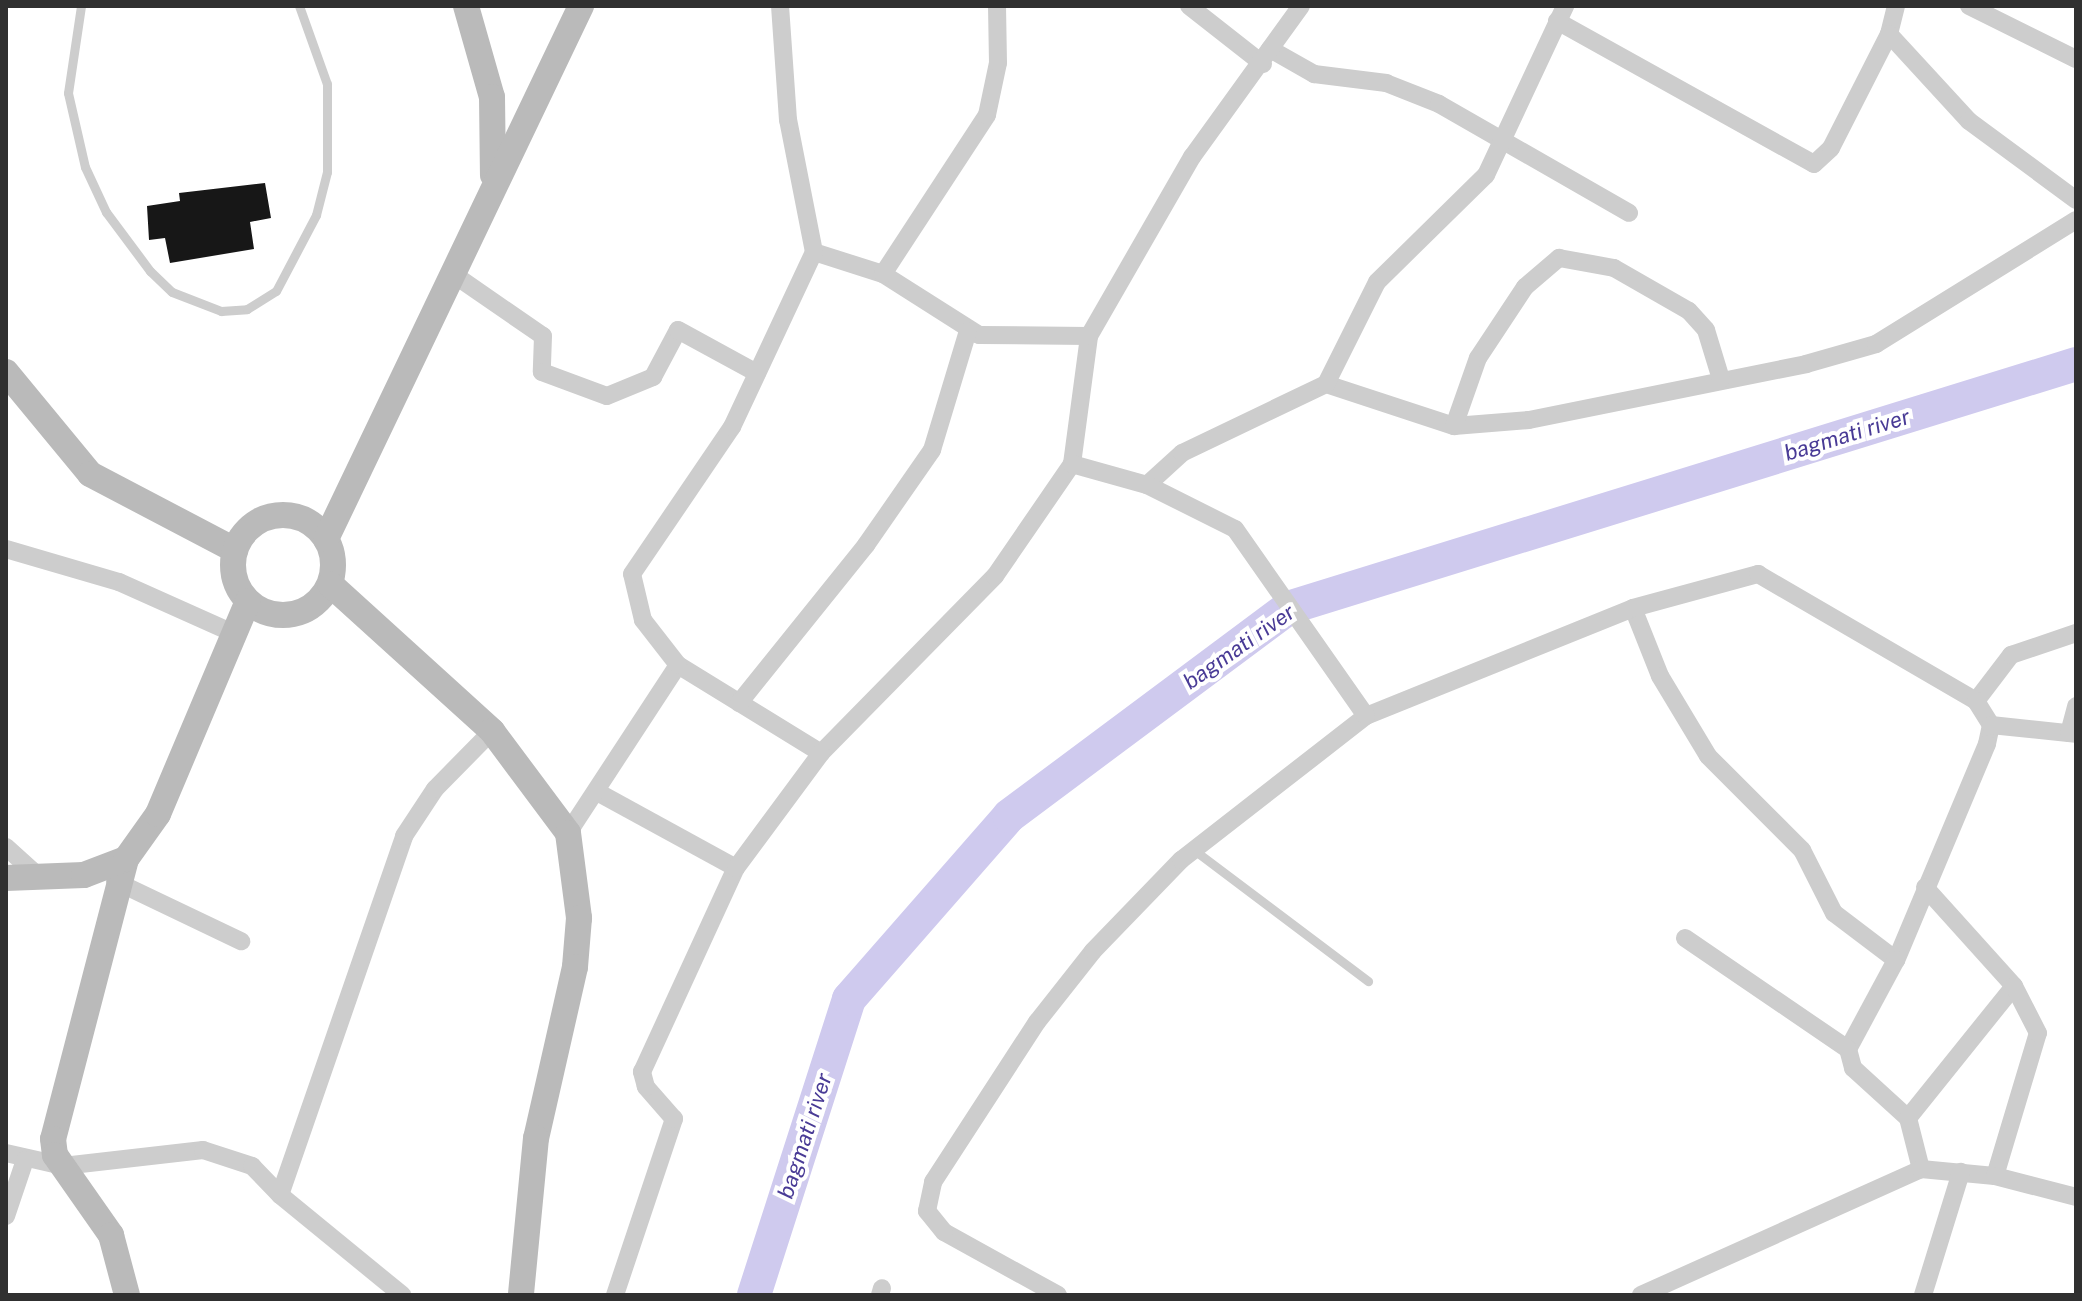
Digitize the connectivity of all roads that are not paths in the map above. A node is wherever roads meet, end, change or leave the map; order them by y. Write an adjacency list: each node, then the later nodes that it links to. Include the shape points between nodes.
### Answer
1 (81, 6): 2 (lane, via 68,93 85,167 106,212 150,271 172,292 221,311 247,309 276,291 316,215 328,158 327,84)
2 (299, 6)
3 (466, 6): 16 (street, via 492,97)
4 (581, 6): 16 (street)
5 (780, 6): 20 (street, via 788,120)
6 (997, 6): 22 (street, via 998,63 987,115)
7 (1189, 6): 13 (street)
8 (1301, 6): 13 (street)
9 (1896, 6): 12 (street)
10 (1969, 6): 14 (street)
11 (1561, 14): 12 (street, via 1814,164 1831,148); 15 (street)
12 (1889, 34): 17 (street, via 1969,121)
13 (1266, 56): 15 (street, via 1314,74 1386,83); 24 (street, via 1192,157)
14 (2076, 59)
15 (1507, 138): 18 (street); 28 (street, via 1474,192 1377,282)
16 (493, 185): 21 (street)
17 (2076, 200)
18 (1629, 213)
19 (2076, 220): 27 (street, via 1876,344)
20 (814, 252): 22 (street); 26 (street)
21 (453, 274): 26 (street, via 543,336 542,372 607,396 653,377 678,330); 32 (street)
22 (883, 274): 23 (street)
23 (968, 331): 24 (street); 42 (street, via 932,450 866,545)
24 (1089, 336): 30 (street)
25 (6, 372): 34 (street, via 90,474)
26 (757, 373): 40 (street, via 708,469 632,574 643,620)
27 (1721, 379): 29 (street, via 1529,420); 29 (street, via 1706,330 1689,311 1614,268 1559,258 1525,287 1478,358)
28 (1326, 384): 29 (street); 31 (street, via 1182,453)
29 (1454, 426)
30 (1072, 464): 31 (street); 48 (street, via 995,576)
31 (1147, 485): 44 (street, via 1235,529 1327,668)
32 (326, 539): 34 (street, via 304,520 277,516 251,527); 35 (street)
33 (6, 549): 38 (street, via 119,582)
34 (235, 550): 36 (street, via 234,578)
35 (330, 584): 36 (street, via 300,613 273,615); 46 (street)
36 (248, 601): 38 (street)
37 (1633, 608): 41 (street, via 1765,575); 44 (street); 60 (street, via 1660,676 1708,756 1802,850 1834,913)
38 (231, 632): 54 (street, via 158,814)
39 (2075, 638): 41 (street, via 2011,655)
40 (678, 665): 42 (street); 49 (street)
41 (1976, 701): 45 (street)
42 (739, 703): 48 (street)
43 (2076, 706): 47 (street)
44 (1366, 716): 52 (street)
45 (1991, 725): 47 (street); 57 (street)
46 (492, 731): 50 (street); 71 (street, via 435,789 404,836)
47 (2072, 734)
48 (821, 753): 53 (street)
49 (599, 793): 50 (street); 53 (street)
50 (568, 833): 77 (street, via 579,918 575,967 536,1138)
51 (6, 847): 55 (street)
52 (1194, 850): 61 (lane); 79 (street, via 1093,951 1037,1022 928,1197 927,1211 944,1232)
53 (736, 868): 78 (street, via 642,1072 646,1087 674,1119)
54 (121, 870): 55 (street, via 84,875); 59 (street); 67 (street, via 94,999 54,1121)
55 (34, 872): 56 (street)
56 (6, 878)
57 (1925, 887): 60 (street); 62 (street)
58 (1685, 938): 63 (street)
59 (241, 941)
60 (1896, 960): 63 (street)
61 (1368, 981)
62 (2014, 986): 64 (street); 70 (street, via 2038,1033)
63 (1848, 1049): 64 (street, via 1853,1068)
64 (1908, 1118): 68 (street)
65 (6, 1153): 66 (street)
66 (25, 1160): 67 (street); 73 (street)
67 (63, 1166): 71 (street, via 203,1150 252,1166); 75 (street, via 111,1235)
68 (1921, 1169): 69 (street); 74 (street)
69 (1961, 1172): 70 (street); 81 (street)
70 (1995, 1176): 72 (street)
71 (280, 1195): 76 (street)
72 (2076, 1197)
73 (6, 1216)
74 (1648, 1291): 80 (street)
75 (127, 1295)
76 (402, 1295)
77 (521, 1295)
78 (615, 1295)
79 (1058, 1295)
80 (1672, 1295)
81 (1923, 1295)

